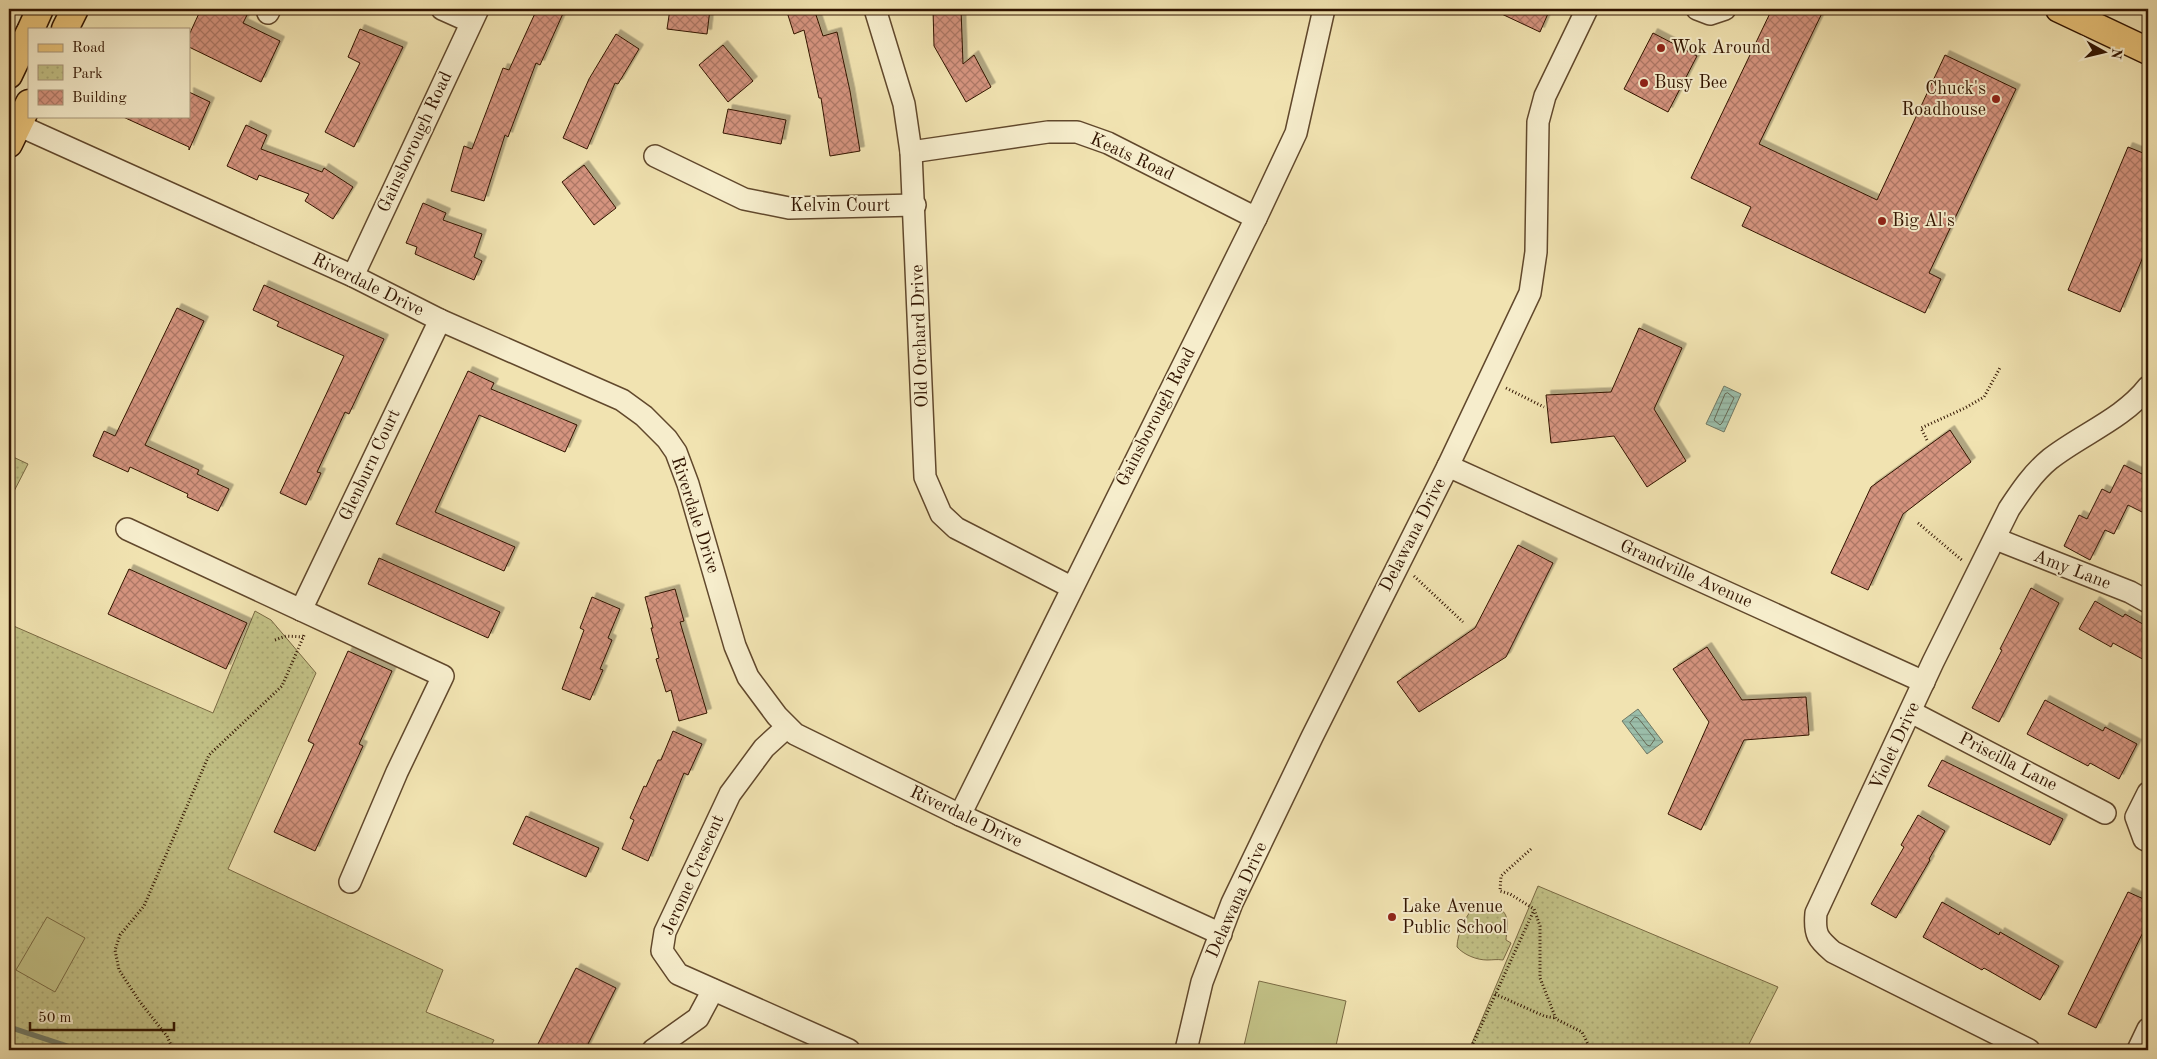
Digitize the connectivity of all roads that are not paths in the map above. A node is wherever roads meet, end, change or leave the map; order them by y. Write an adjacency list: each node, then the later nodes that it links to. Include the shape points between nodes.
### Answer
1 (40, 9): 11 (main road)
2 (75, 9): 12 (main road)
3 (442, 9): 10 (street)
4 (875, 9): 17 (street, Old Orchard Drive, via 904,104)
5 (1324, 9): 20 (street, Gainsborough Road, via 1296,133)
6 (1587, 9): 24 (street, Delawana Drive, via 1545,96 1538,122 1536,252 1530,293)
7 (1697, 9): 8 (street, via 1710,14)
8 (1725, 9)
9 (2059, 9): 14 (main road)
10 (475, 15): 21 (street, Gainsborough Road)
11 (31, 28)
12 (66, 28)
13 (28, 35): 15 (main road)
14 (2148, 51)
15 (9, 75)
16 (16, 123): 21 (street, Riverdale Drive)
17 (911, 152): 19 (street, Old Orchard Drive); 20 (street, Keats Road, via 1048,132 1077,132 1108,143)
18 (655, 156): 19 (street, Kelvin Court, via 744,198 789,208)
19 (915, 205): 27 (street, Old Orchard Drive, via 925,477 931,494 941,514 956,528)
20 (1256, 218): 27 (street, Gainsborough Road)
21 (353, 276): 22 (street, Riverdale Drive)
22 (440, 320): 29 (street, Glenburn Court); 32 (street, Riverdale Drive, via 622,400 667,439 676,452 688,484 735,646 748,677)
23 (2148, 387): 26 (street, Violet Drive, via 2127,408 2065,448 2036,472 2009,509)
24 (1448, 466): 30 (street, Grandville Avenue); 38 (street, Delawana Drive, via 1312,737 1232,904)
25 (127, 529): 29 (street)
26 (1996, 539): 28 (street, Amy Lane); 30 (street, Violet Drive)
27 (1071, 587): 35 (street, Gainsborough Road)
28 (2148, 602)
29 (301, 610): 37 (street, via 443,676)
30 (1924, 682): 31 (street, Violet Drive)
31 (1911, 712): 34 (street, Priscilla Lane); 44 (street, Violet Drive, via 1816,913 1815,927 1819,939 1834,952)
32 (787, 727): 35 (street, Riverdale Drive, via 795,734); 39 (street, Jerome Crescent, via 764,748 730,794 665,932 662,951 678,974)
33 (2148, 792): 36 (street, via 2136,817 2144,839)
34 (2105, 812)
35 (960, 815): 38 (street, Riverdale Drive)
36 (2148, 841)
37 (350, 882)
38 (1221, 934): 43 (street, Delawana Drive, via 1202,982)
39 (713, 990): 41 (street, via 698,1018); 42 (street, Jerome Crescent)
40 (2148, 1029): 45 (street)
41 (653, 1050)
42 (846, 1050)
43 (1186, 1050)
44 (2029, 1050)
45 (2138, 1050)

